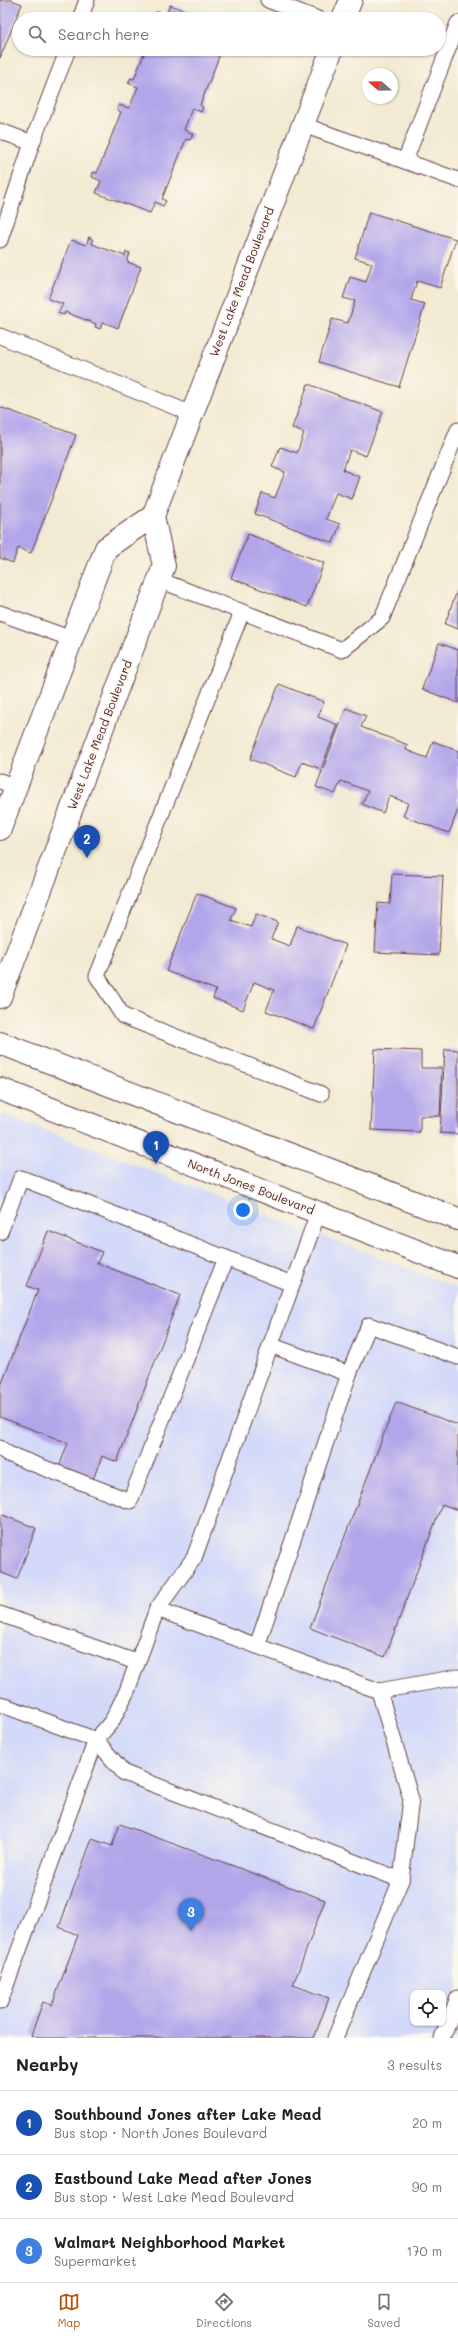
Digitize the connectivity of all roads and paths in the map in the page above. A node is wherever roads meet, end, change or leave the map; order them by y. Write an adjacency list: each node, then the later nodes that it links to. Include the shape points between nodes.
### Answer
1 (87, 0): 4 (lane)
2 (268, 0): 5 (lane)
3 (351, 0): 6 (main road)
4 (83, 12)
5 (300, 12)
6 (346, 12)
7 (458, 22): 8 (lane)
8 (446, 54)
9 (65, 56): 14 (lane)
10 (329, 56): 12 (main road, West Lake Mead Boulevard)
11 (445, 56): 15 (lane)
12 (303, 125): 15 (lane); 19 (main road, West Lake Mead Boulevard)
13 (0, 131): 14 (lane)
14 (32, 143): 17 (lane)
15 (406, 161): 16 (lane)
16 (458, 180)
17 (0, 240)
18 (0, 336): 19 (lane)
19 (192, 414): 21 (main road, West Lake Mead Boulevard)
20 (458, 430): 23 (lane, via 382,618 342,650)
21 (153, 516): 22 (main road, West Lake Mead Boulevard, via 164,566); 25 (main road, via 106,548)
22 (159, 580): 23 (lane); 28 (main road, West Lake Mead Boulevard)
23 (242, 612): 31 (lane, via 97,976 123,1016)
24 (0, 613): 25 (lane)
25 (72, 639): 26 (main road)
26 (8, 784): 27 (main road)
27 (0, 828)
28 (0, 997)
29 (0, 1043): 33 (main road)
30 (0, 1089): 32 (main road, North Jones Boulevard)
31 (321, 1094)
32 (318, 1213): 36 (main road, North Jones Boulevard); 37 (lane)
33 (458, 1219)
34 (0, 1232): 35 (lane, via 21,1178)
35 (226, 1258): 37 (lane); 41 (lane, via 130,1501 8,1454)
36 (458, 1267)
37 (292, 1284): 38 (lane)
38 (270, 1345): 40 (lane); 42 (lane, via 194,1558)
39 (458, 1357): 40 (lane, via 369,1325)
40 (349, 1374): 44 (lane)
41 (0, 1448)
42 (157, 1609): 44 (lane); 45 (lane)
43 (0, 1614): 45 (lane)
44 (257, 1646): 47 (lane)
45 (136, 1662): 49 (lane, via 118,1709)
46 (458, 1677): 47 (lane)
47 (379, 1692): 50 (lane, via 411,1799)
48 (0, 1704): 49 (lane)
49 (96, 1740): 50 (lane, via 124,1773); 51 (lane)
50 (401, 1880): 54 (lane)
51 (6, 1965): 53 (lane)
52 (458, 1998): 55 (lane)
53 (0, 2002)
54 (335, 2038)
55 (442, 2038)

